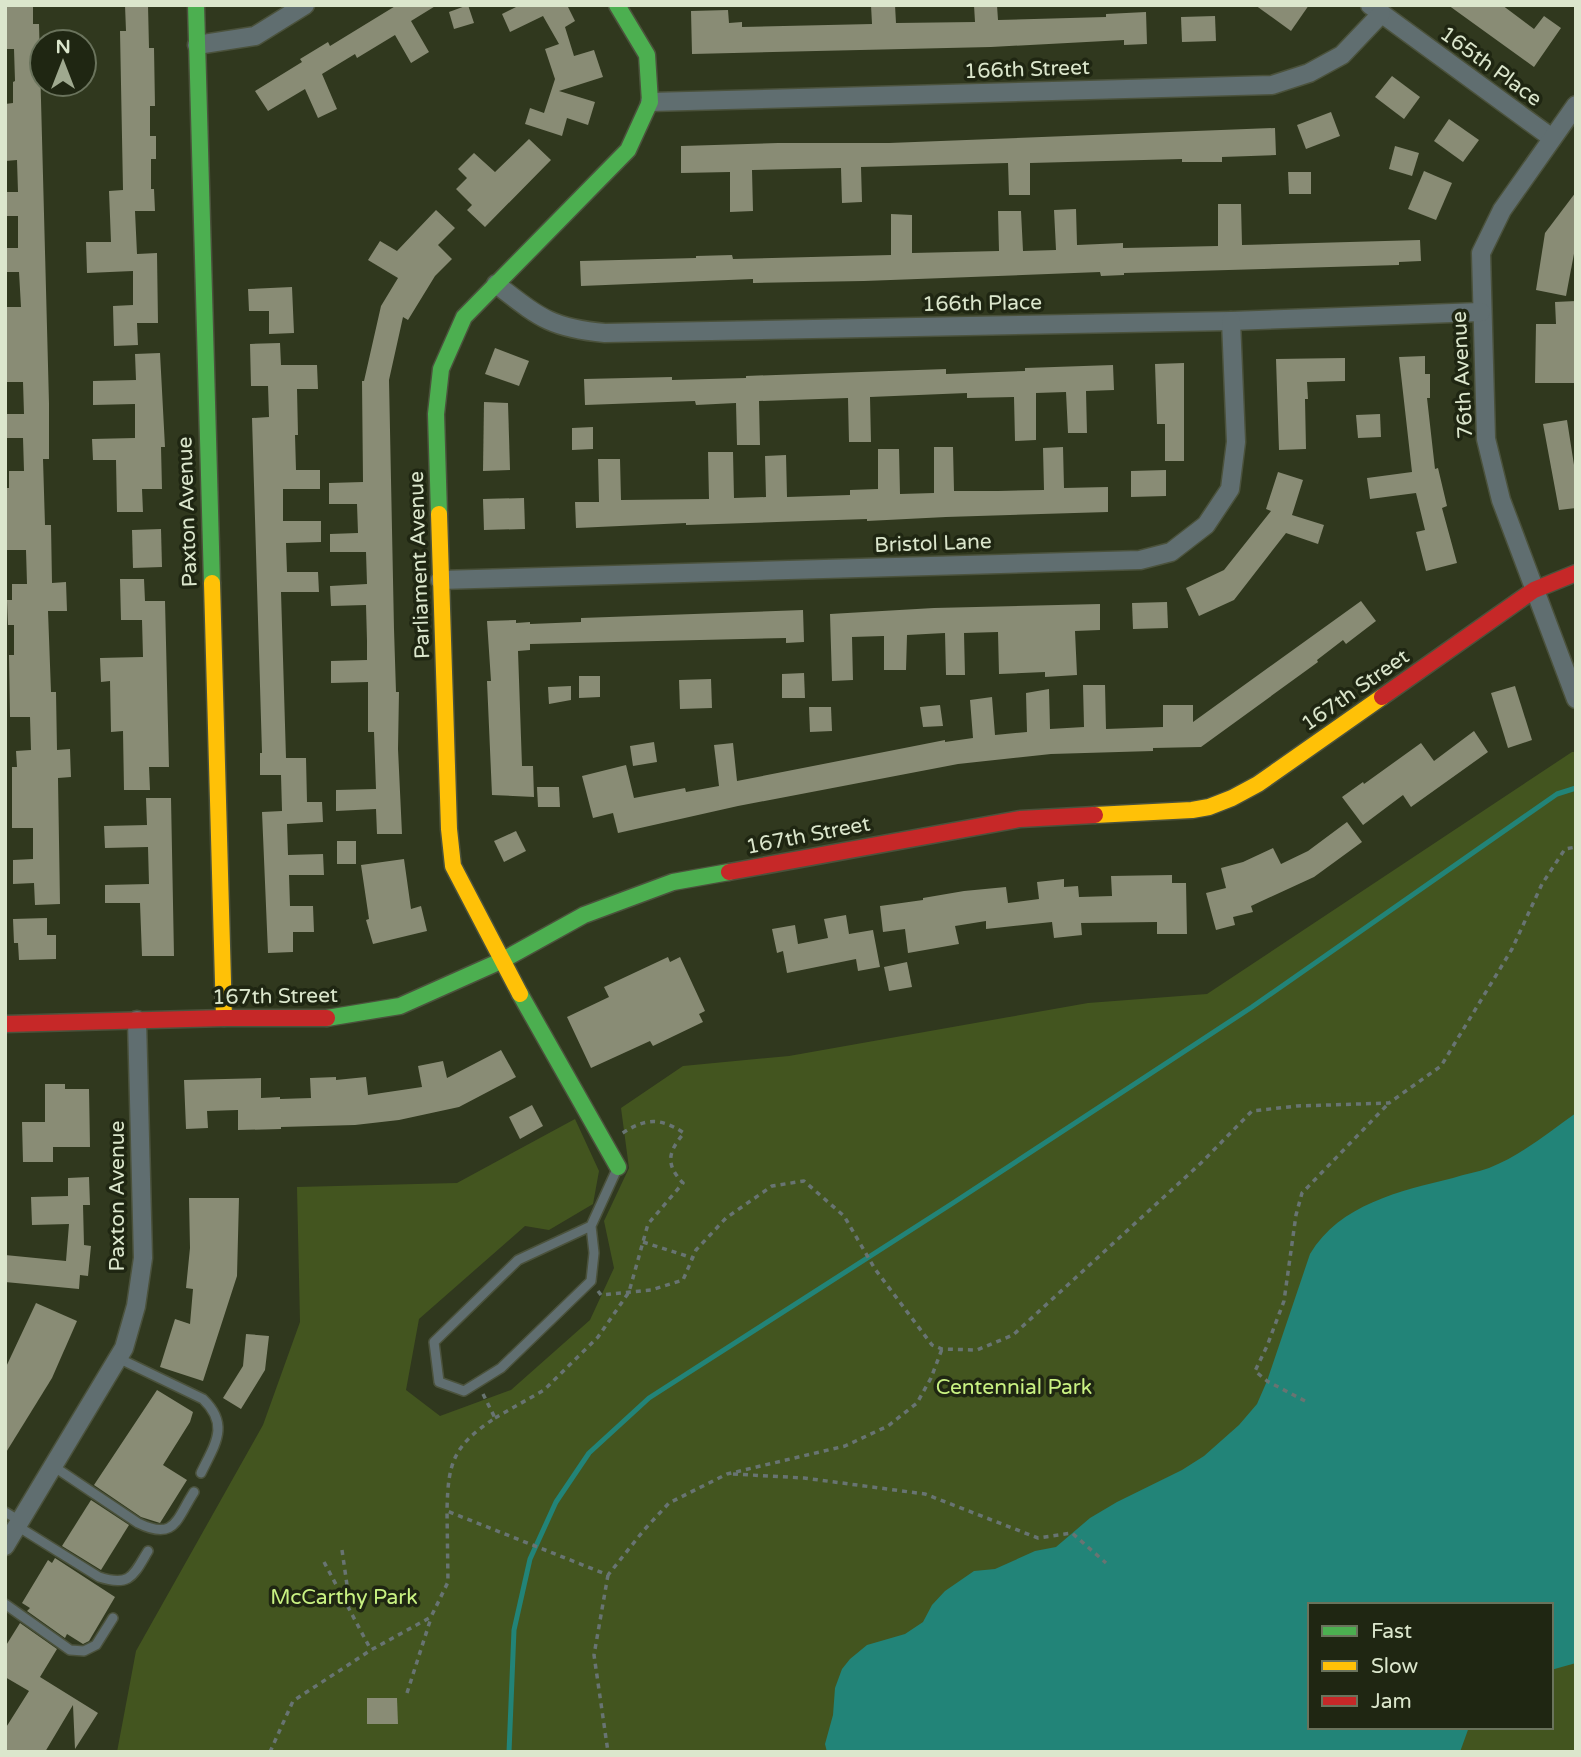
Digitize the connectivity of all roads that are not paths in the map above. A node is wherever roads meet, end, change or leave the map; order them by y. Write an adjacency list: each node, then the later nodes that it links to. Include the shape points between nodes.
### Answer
1 (196, 5): 5 (street, Paxton Avenue)
2 (304, 5): 5 (street, via 255,36)
3 (617, 5): 6 (street, Parliament Avenue, via 647,55)
4 (1375, 10): 6 (street, 166th Street, via 1342,54 1272,85); 8 (street, 165th Place)
5 (197, 45): 17 (street, Paxton Avenue)
6 (650, 102): 9 (street, Parliament Avenue, via 628,150)
7 (1576, 105): 8 (street, 76th Avenue)
8 (1552, 138): 10 (street, 76th Avenue, via 1502,210 1481,253)
9 (496, 284): 11 (street, 166th Place, via 550,323 605,333); 13 (street, Parliament Avenue, via 464,317 441,369 436,414)
10 (1481, 312): 11 (street, 166th Place); 14 (street, 76th Avenue, via 1486,439 1501,500)
11 (1231, 321): 13 (street, Bristol Lane, via 1236,442 1230,489 1206,525 1171,552 1140,560)
12 (1576, 573): 14 (street, 167th Street)
13 (440, 580): 16 (street, Parliament Avenue, via 453,866)
14 (1534, 590): 15 (street, 76th Avenue); 16 (street, 167th Street, via 1258,784 1209,807 1008,821 673,882 584,915)
15 (1576, 699)
16 (503, 960): 17 (street, 167th Street, via 400,1006 330,1018); 20 (street, Parliament Avenue)
17 (224, 1018): 18 (street, 167th Street)
18 (138, 1020): 19 (street, 167th Street); 22 (street, Paxton Avenue, via 143,1258 136,1306)
19 (5, 1024)
20 (618, 1167): 21 (lane)
21 (591, 1226): 21 (lane, via 518,1260 434,1342 439,1382 464,1391 501,1368 591,1280)
22 (118, 1358): 23 (street, Paxton Avenue); 24 (lane, via 203,1399 214,1410 218,1437)
23 (53, 1466): 25 (lane, via 153,1530 173,1526); 26 (street, Paxton Avenue)
24 (201, 1472)
25 (194, 1492)
26 (14, 1520): 27 (street, Paxton Avenue); 28 (lane, via 99,1577 113,1581 132,1577)
27 (5, 1546)
28 (148, 1551)
29 (5, 1605): 30 (lane, via 70,1650 84,1651 96,1645)
30 (113, 1618)

